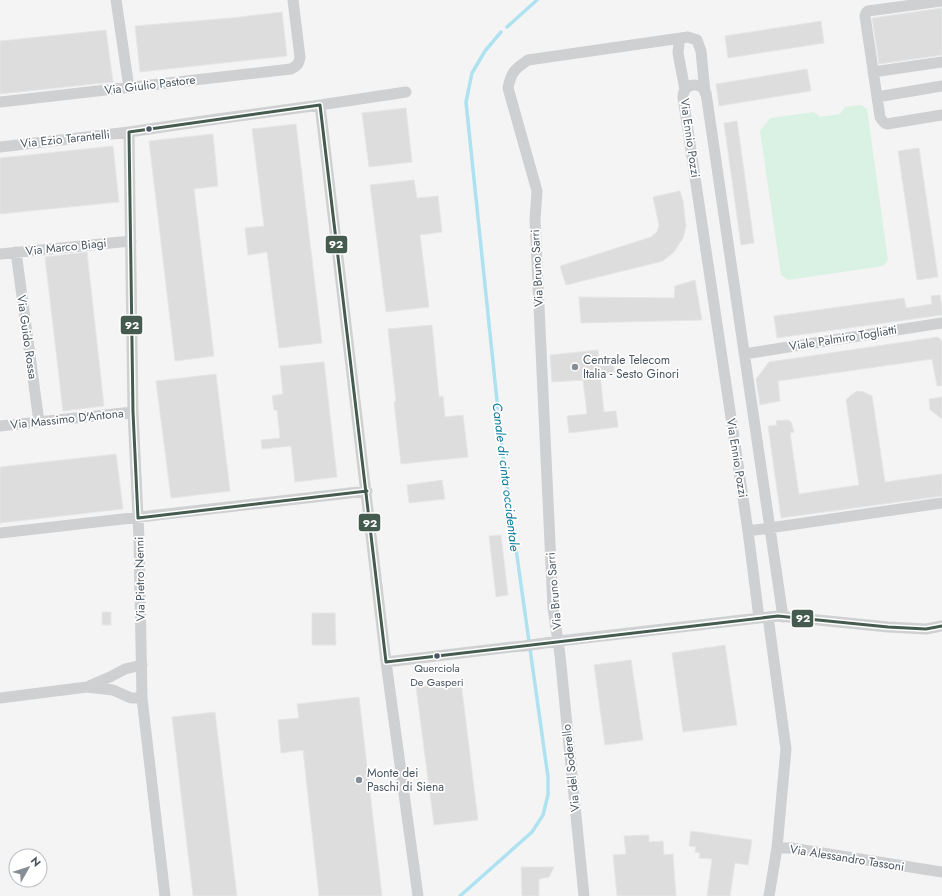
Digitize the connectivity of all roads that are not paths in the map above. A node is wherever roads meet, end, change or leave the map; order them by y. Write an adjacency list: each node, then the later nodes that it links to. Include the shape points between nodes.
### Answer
1 (116, 0): 8 (street)
2 (293, 0): 8 (street, Via Giulio Pastore, via 300,57 296,67)
3 (942, 1): 6 (street, via 866,13)
4 (681, 38): 9 (street, via 678,53); 11 (street, via 697,40 702,51); 37 (street, Via Bruno Sarri, via 528,60 516,69 508,88 536,191 534,220 550,561)
5 (942, 62): 6 (street)
6 (873, 72): 12 (street)
7 (942, 86): 12 (street)
8 (129, 88): 13 (street, Via Giulio Pastore)
9 (685, 90): 11 (street, Via Ennio Pozzi, via 694,84 702,87); 30 (street, Via Ennio Pozzi, via 683,98)
10 (406, 92): 14 (street)
11 (706, 93): 22 (street, Via Ennio Pozzi)
12 (877, 97): 15 (street, via 880,117 887,124)
13 (0, 102)
14 (320, 105): 16 (street); 26 (street)
15 (942, 115)
16 (130, 132): 17 (street, Via Ezio Tarantelli); 18 (street, Via Pietro Nenni)
17 (0, 147)
18 (131, 241): 19 (street, Via Marco Biagi); 23 (street, Via Pietro Nenni)
19 (16, 252): 20 (street, Via Marco Biagi); 24 (street, Via Guido Rossa)
20 (0, 254)
21 (942, 323): 22 (street, Viale Palmiro Togliatti)
22 (744, 354): 29 (street, Via Ennio Pozzi)
23 (133, 412): 24 (street, Via Massimo D'Antona); 28 (street, Via Pietro Nenni)
24 (39, 422): 25 (street, Via Massimo D'Antona)
25 (0, 426)
26 (366, 491): 28 (street); 38 (street)
27 (942, 504): 29 (street)
28 (138, 518): 31 (street); 39 (street, Via Pietro Nenni)
29 (769, 528): 30 (street); 33 (street, Via Ennio Pozzi)
30 (748, 531): 32 (street, Via Ennio Pozzi)
31 (0, 533)
32 (764, 617): 33 (street); 37 (street); 43 (street, Via Ennio Pozzi, via 786,749)
33 (783, 617): 35 (street)
34 (942, 626): 35 (street)
35 (926, 629): 36 (street)
36 (942, 634)
37 (558, 641): 38 (street); 47 (street, Via del Soderello)
38 (386, 662): 46 (street)
39 (142, 665): 40 (street, via 125,669); 42 (street, Via Pietro Nenni)
40 (87, 687): 41 (street); 42 (street, via 113,690 131,698)
41 (0, 698)
42 (142, 698): 45 (street, Via Pietro Nenni)
43 (777, 848): 44 (street, Via Alessandro Tassoni, via 791,848); 48 (street, Via Alessandro Tassoni)
44 (942, 872)
45 (165, 896)
46 (418, 896)
47 (584, 896)
48 (769, 896)

